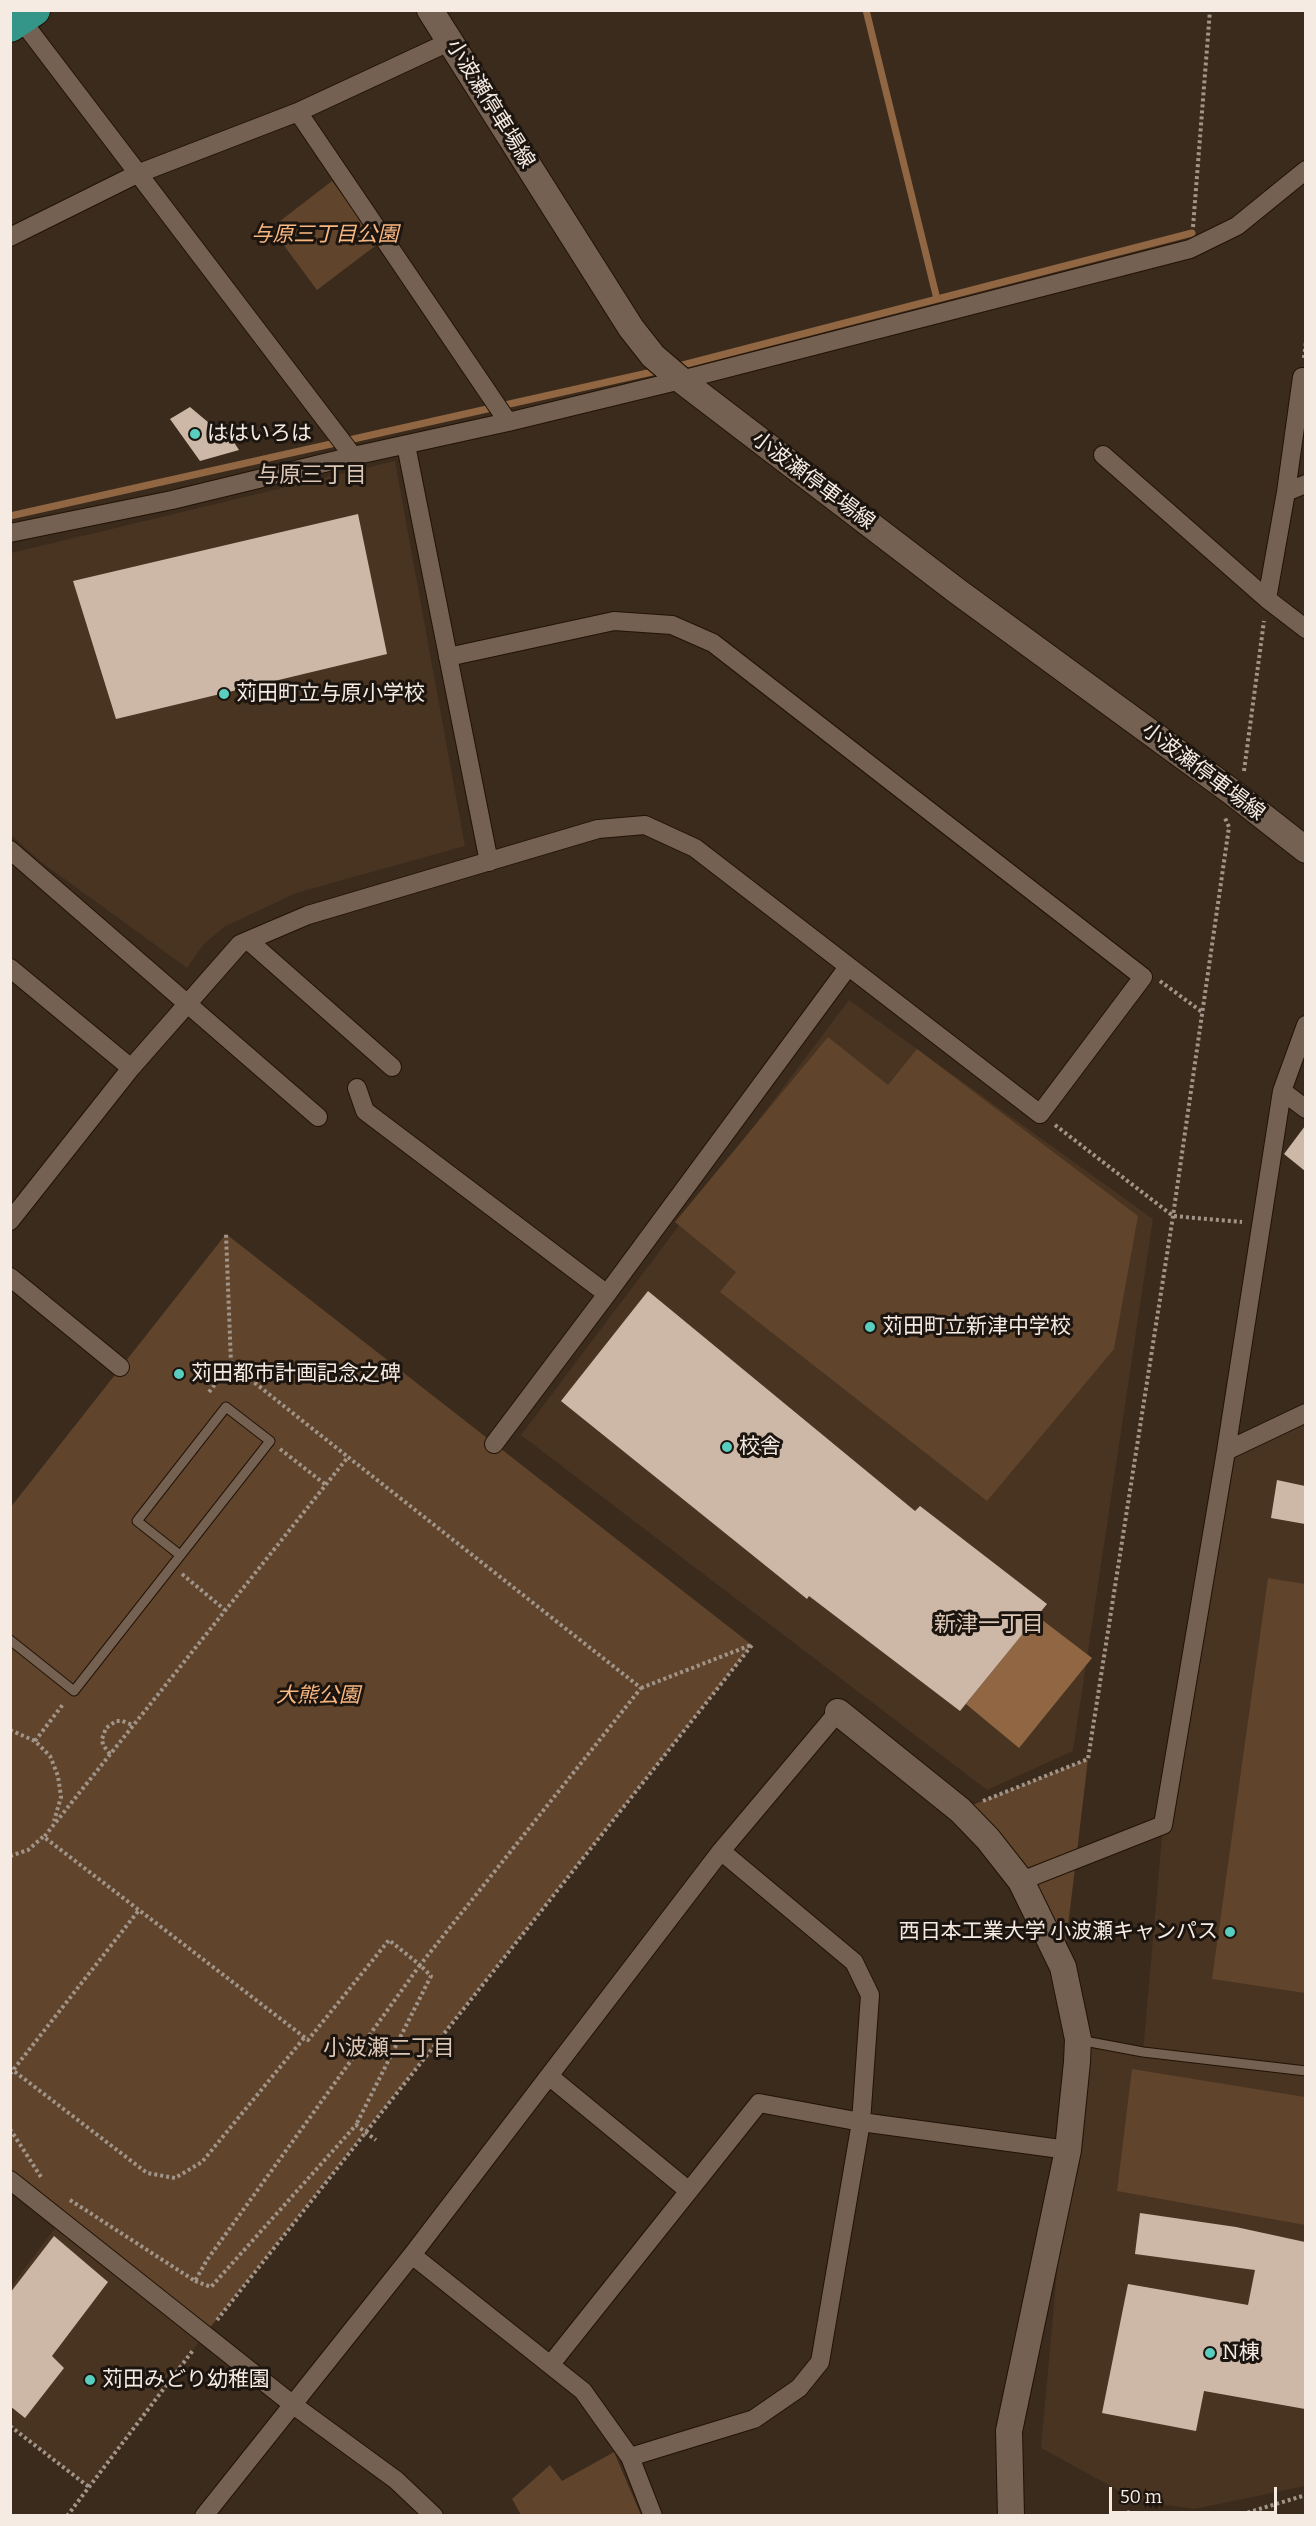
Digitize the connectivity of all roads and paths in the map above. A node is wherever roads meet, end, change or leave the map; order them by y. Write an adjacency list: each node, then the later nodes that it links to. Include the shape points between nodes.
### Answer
1 (430, 10): 4 (main road, 小波瀬停車場線)
2 (1210, 10): 9 (path)
3 (20, 16): 7 (street)
4 (451, 41): 5 (street); 11 (main road, 小波瀬停車場線, via 632,328 653,356)
5 (298, 112): 7 (street); 12 (street)
6 (1305, 170): 9 (street, via 1238,226)
7 (136, 174): 8 (street); 15 (street)
8 (10, 237)
9 (1190, 249): 11 (street)
10 (1302, 376): 17 (street)
11 (681, 380): 12 (street); 25 (main road, 小波瀬停車場線)
12 (508, 422): 13 (street)
13 (406, 445): 15 (street); 21 (street)
14 (1103, 455): 19 (street)
15 (353, 456): 18 (street, via 172,500)
16 (1305, 484): 17 (street)
17 (1286, 492): 19 (street)
18 (10, 532)
19 (1267, 599): 20 (street); 22 (path)
20 (1305, 628)
21 (448, 657): 26 (street); 30 (street, via 614,621 672,626 713,643)
22 (1243, 778)
23 (1225, 817): 32 (path, via 1229,827)
24 (10, 850): 31 (street)
25 (1305, 850)
26 (489, 862): 27 (street, via 308,915); 28 (street, via 598,829 645,825 694,848)
27 (249, 941): 31 (street, via 240,944); 34 (street)
28 (848, 967): 39 (street); 46 (street)
29 (10, 968): 35 (street)
30 (1143, 977): 32 (path, via 1156,977); 39 (street)
31 (190, 1003): 35 (street); 40 (street)
32 (1202, 1012): 41 (path)
33 (1305, 1025): 37 (street)
34 (392, 1067)
35 (131, 1068): 42 (street)
36 (357, 1088): 46 (street, via 364,1111)
37 (1282, 1091): 38 (street); 43 (street)
38 (1305, 1109)
39 (1040, 1114): 41 (path)
40 (318, 1117)
41 (1173, 1216): 43 (path); 65 (path, via 1088,1759)
42 (10, 1221)
43 (1261, 1224): 53 (street)
44 (226, 1234): 47 (path)
45 (10, 1277): 48 (street)
46 (607, 1294): 52 (street)
47 (231, 1364): 49 (path); 54 (path)
48 (120, 1367)
49 (209, 1392)
50 (1305, 1413): 53 (street)
51 (270, 1441): 55 (path); 56 (lane); 56 (lane, via 226,1407 137,1521)
52 (494, 1444)
53 (1226, 1451): 69 (street, via 1163,1825)
54 (348, 1457): 55 (path); 58 (path)
55 (326, 1485): 61 (path)
56 (180, 1555): 59 (lane)
57 (10, 1640): 59 (lane)
58 (641, 1688): 71 (path); 80 (path, via 752,1645)
59 (74, 1691): 63 (path)
60 (838, 1712): 65 (main road); 67 (street)
61 (133, 1725): 64 (path); 64 (path, via 122,1720 106,1728 102,1739)
62 (10, 1730): 63 (path)
63 (35, 1741): 66 (path, via 50,1756 61,1797 56,1818)
64 (110, 1755): 66 (path)
65 (960, 1810): 69 (main road)
66 (44, 1836): 68 (path, via 28,1850); 70 (path)
67 (721, 1851): 76 (street); 77 (street, via 854,1962 870,1995)
68 (10, 1856)
69 (1021, 1881): 73 (main road, via 1063,1967)
70 (139, 1910): 72 (path); 74 (path)
71 (420, 1965): 72 (path, via 389,1940 308,2040); 78 (path, via 431,1976); 88 (path)
72 (304, 2038): 74 (path, via 202,2162 175,2178 147,2173)
73 (1078, 2039): 75 (lane, via 1143,2052); 82 (main road)
74 (12, 2071)
75 (1305, 2071)
76 (549, 2076): 85 (street); 87 (street)
77 (861, 2122): 82 (street); 85 (street, via 759,2103); 93 (street, via 820,2362 799,2388 754,2419)
78 (356, 2126): 80 (path); 88 (path, via 211,2287)
79 (10, 2128): 84 (path)
80 (365, 2133): 81 (path); 89 (path)
81 (376, 2140)
82 (1068, 2150): 101 (main road, via 1009,2431)
83 (10, 2180): 89 (street)
84 (45, 2183)
85 (689, 2191): 90 (street)
86 (65, 2196): 88 (path)
87 (412, 2255): 90 (street); 91 (street)
88 (195, 2281)
89 (205, 2334): 91 (street); 94 (path)
90 (551, 2364): 93 (street, via 583,2391)
91 (292, 2403): 98 (street); 99 (street, via 396,2480)
92 (10, 2426): 94 (path)
93 (630, 2457): 100 (street)
94 (89, 2487): 97 (path)
95 (1305, 2495): 103 (path)
96 (1127, 2512): 102 (path)
97 (67, 2516)
98 (204, 2516)
99 (434, 2516)
100 (653, 2516)
101 (1011, 2516)
102 (1140, 2516)
103 (1236, 2516)

